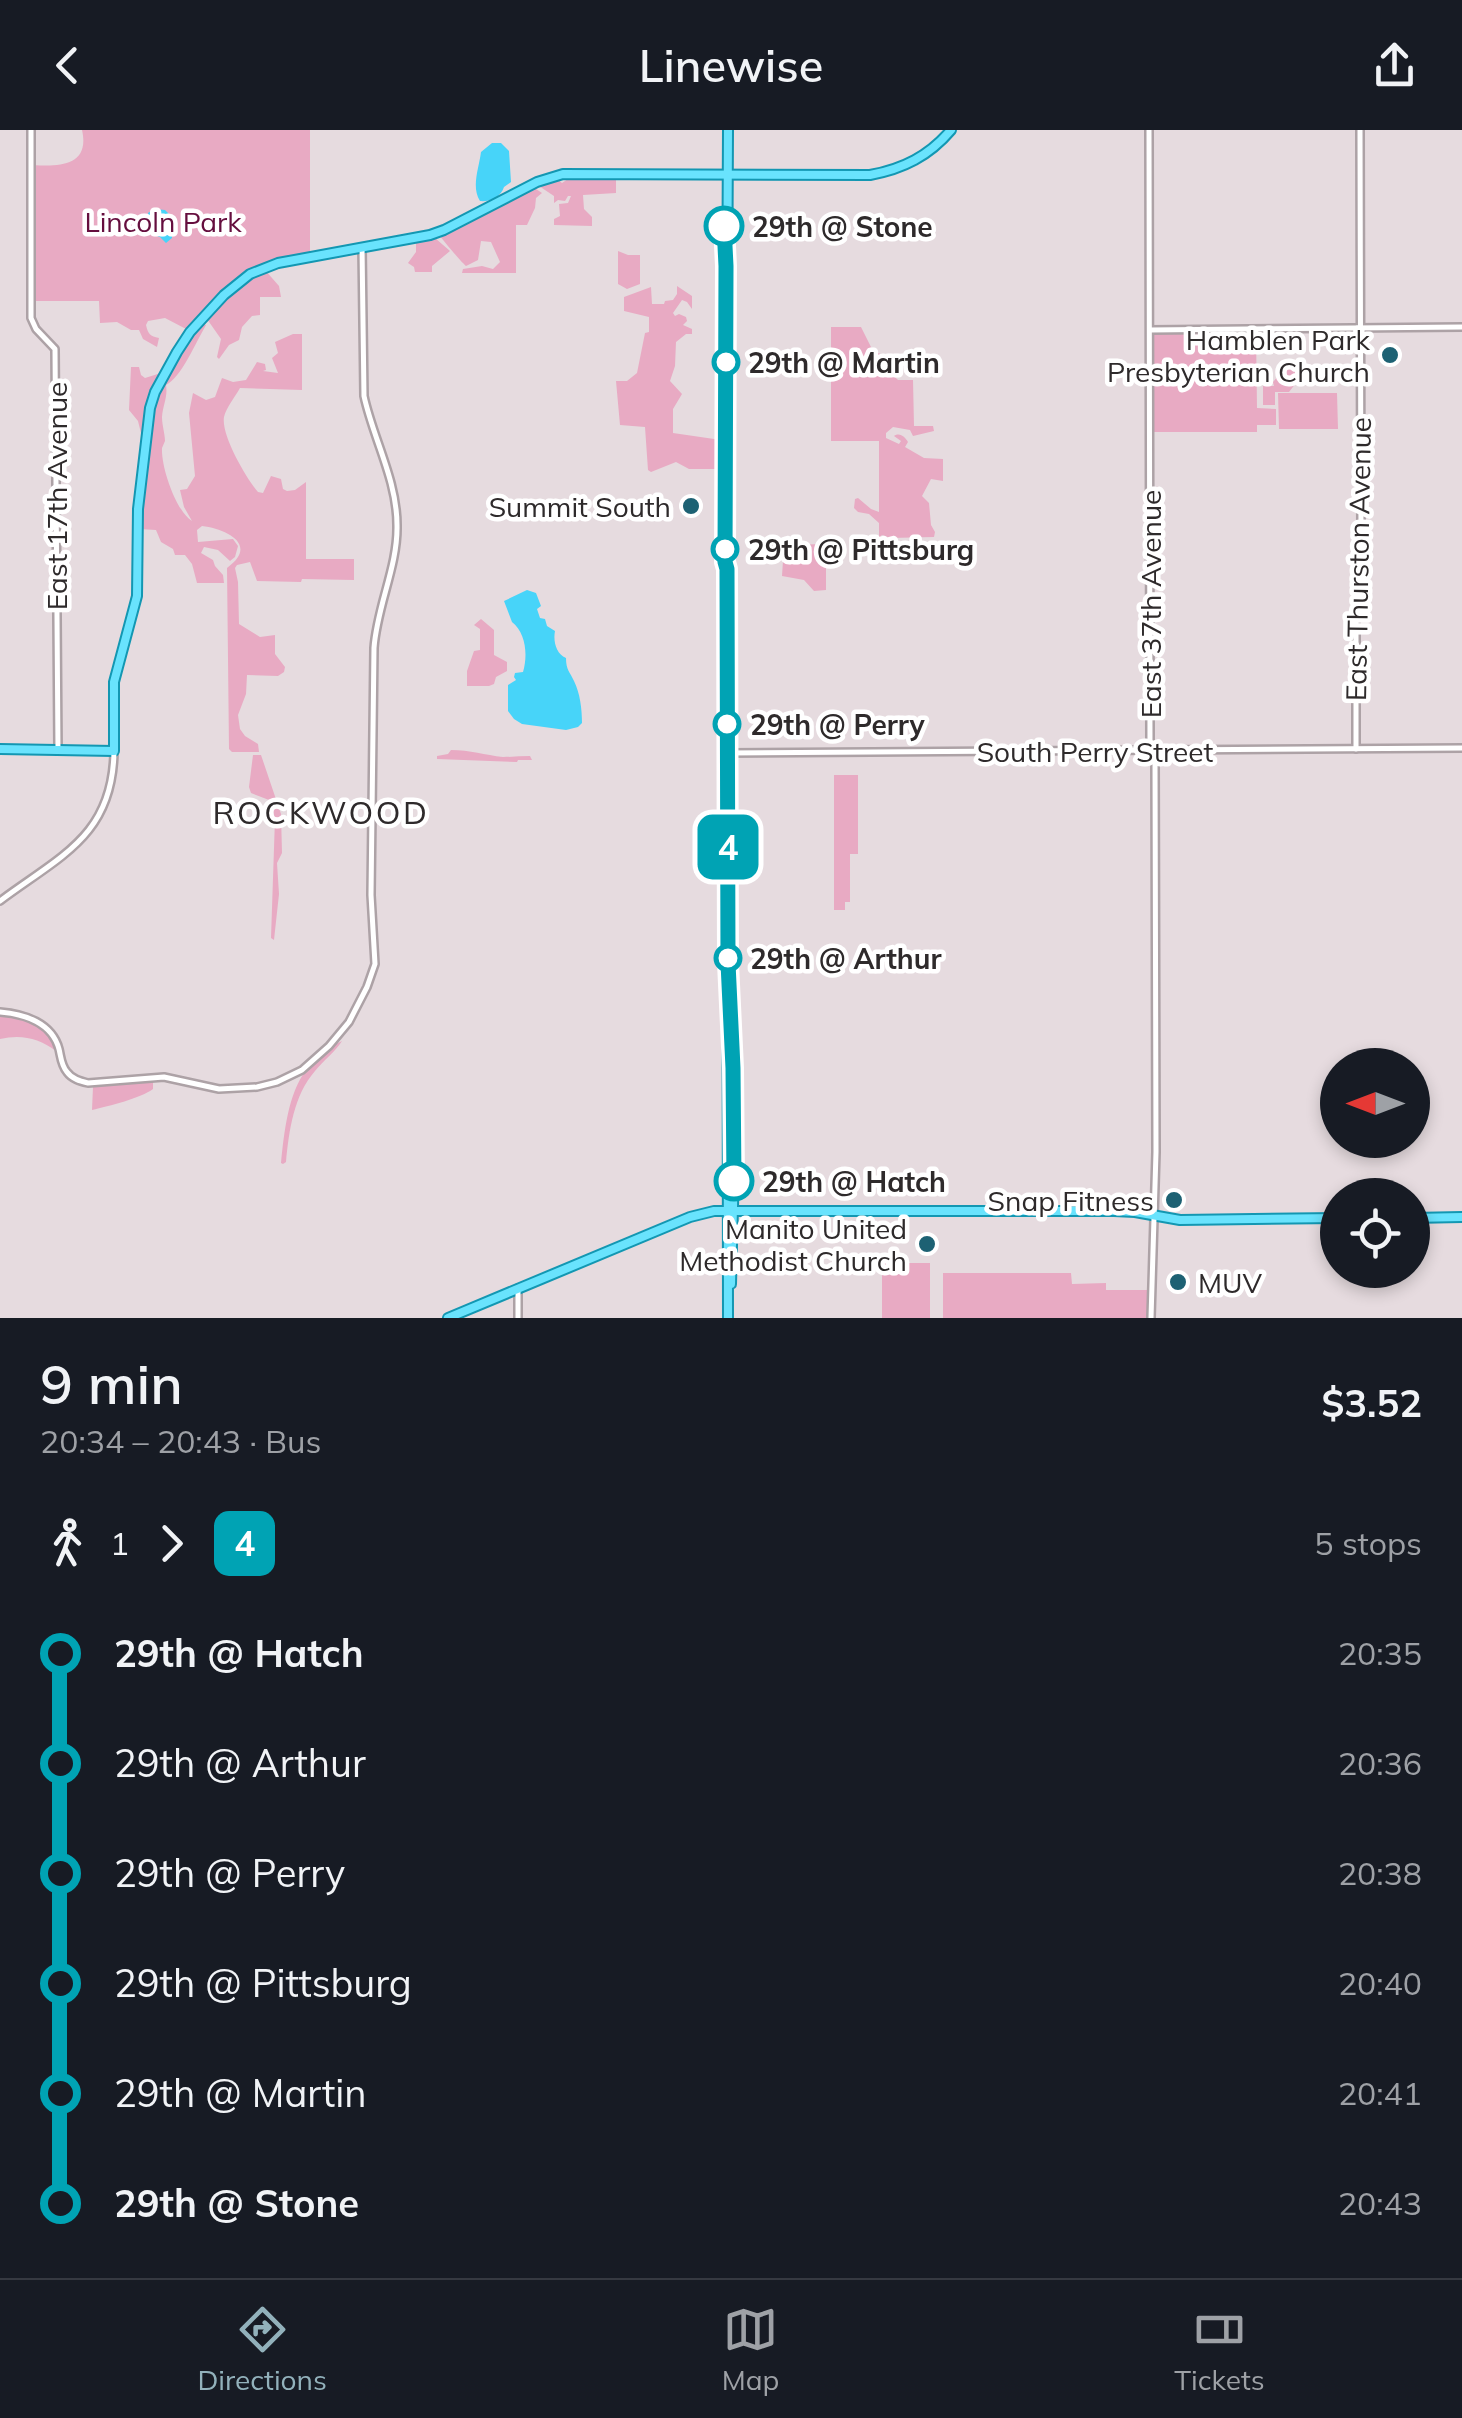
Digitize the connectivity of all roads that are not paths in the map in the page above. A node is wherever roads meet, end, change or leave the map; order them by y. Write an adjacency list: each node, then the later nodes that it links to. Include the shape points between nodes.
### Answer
1 (31, 130): 14 (street, East 17th Avenue, via 31,318 55,349)
2 (726, 130): 6 (main road)
3 (948, 130): 6 (main road, via 929,152 870,175)
4 (1149, 130): 10 (street, East 37th Avenue)
5 (1360, 130): 8 (street, East Thurston Avenue)
6 (726, 174): 7 (main road, via 563,174 444,230); 17 (main road)
7 (362, 247): 16 (main road, via 278,263 237,282 190,332 155,392 138,509 137,596 114,687); 19 (street, via 364,396 398,526 375,626 374,971 349,1022 318,1058 276,1082 238,1090 164,1077 88,1083 67,1072 48,1028)
8 (1360, 328): 9 (street); 10 (street); 12 (street, East Thurston Avenue)
9 (1462, 328)
10 (1149, 330): 15 (street, East 37th Avenue)
11 (1462, 748): 12 (street, South Perry Street)
12 (1356, 749): 15 (street, South Perry Street)
13 (0, 750): 14 (main road)
14 (58, 750): 16 (main road)
15 (1153, 750): 17 (street, South Perry Street); 21 (street, East 37th Avenue)
16 (114, 751): 18 (street, via 112,784 94,825)
17 (728, 753): 20 (main road)
18 (0, 901)
19 (0, 1012)
20 (730, 1210): 21 (main road); 25 (main road, via 690,1218); 28 (main road)
21 (1154, 1216): 22 (main road); 29 (street, East 37th Avenue)
22 (1320, 1218)
23 (1430, 1218): 24 (main road)
24 (1462, 1218)
25 (518, 1288): 26 (main road); 27 (street)
26 (448, 1318)
27 (518, 1318)
28 (728, 1318)
29 (1151, 1318)

